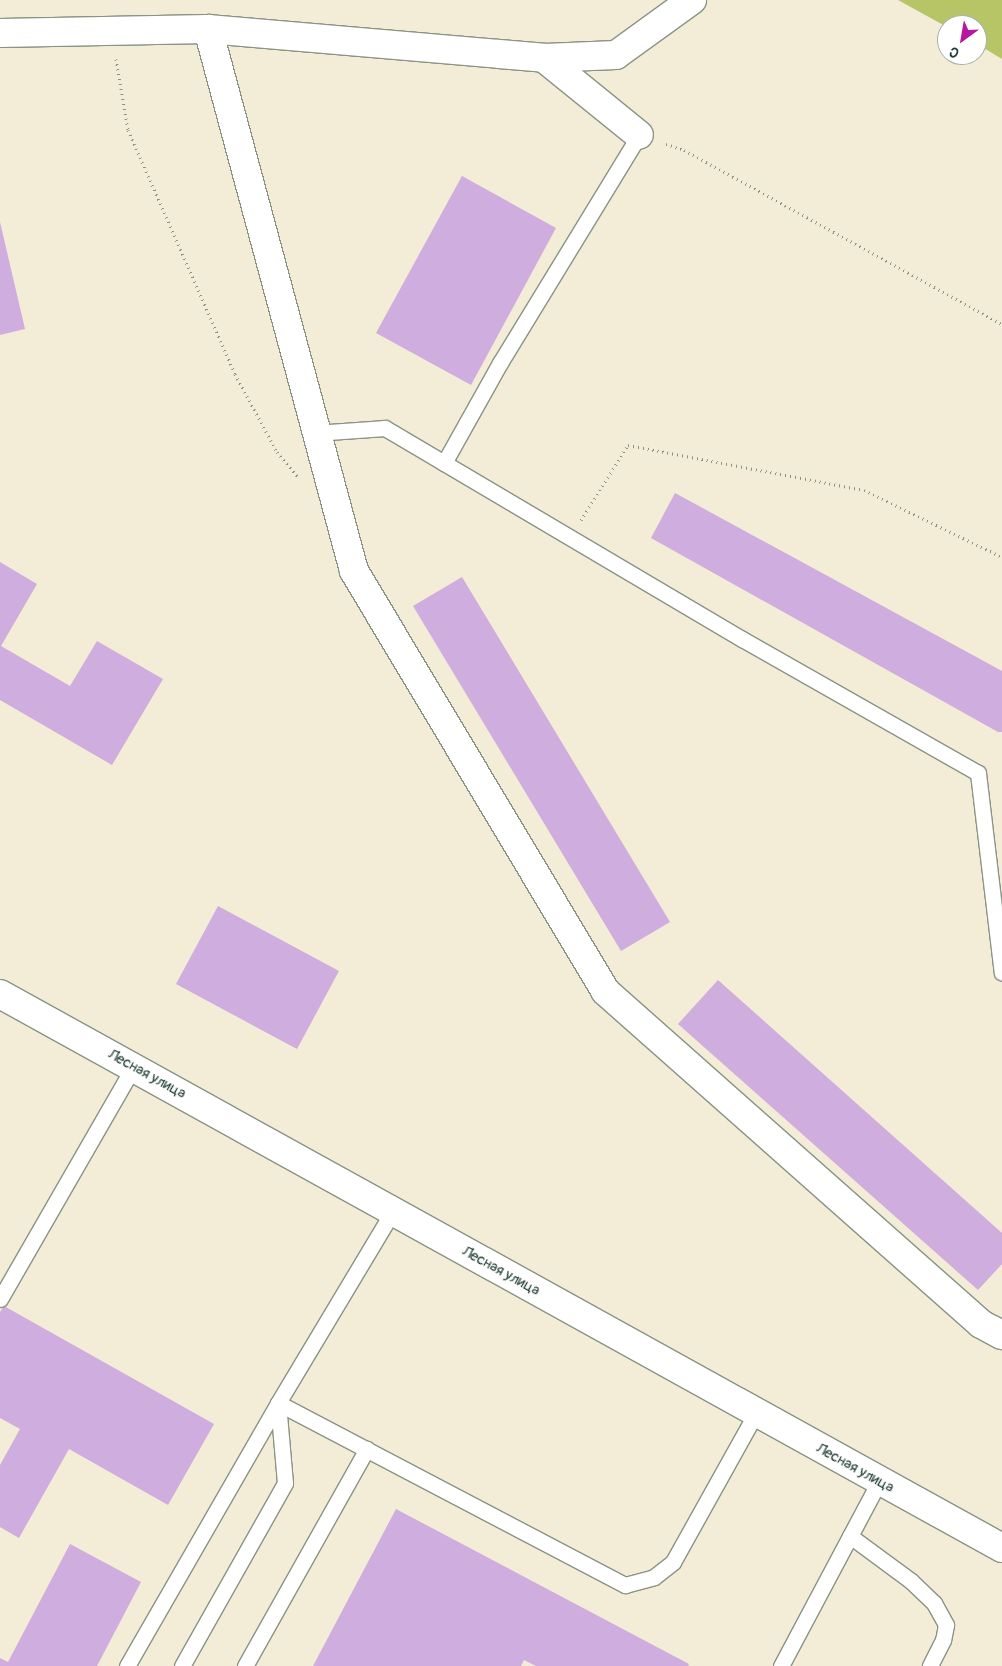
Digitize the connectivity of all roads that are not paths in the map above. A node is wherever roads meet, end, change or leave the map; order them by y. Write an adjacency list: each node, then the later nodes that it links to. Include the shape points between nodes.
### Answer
1 (692, 0): 4 (street, via 616,55)
2 (208, 29): 3 (street); 4 (street); 6 (street)
3 (0, 33)
4 (544, 58): 5 (street)
5 (639, 136): 7 (lane, via 500,363)
6 (316, 433): 7 (lane, via 385,428); 13 (street, via 354,571 605,991 981,1324)
7 (444, 463): 8 (lane, via 978,773)
8 (1002, 973)
9 (0, 994): 10 (street, Лесная улица)
10 (134, 1066): 11 (street, Лесная улица); 12 (lane)
11 (393, 1211): 14 (lane); 15 (street, Лесная улица)
12 (0, 1299)
13 (1002, 1335)
14 (278, 1403): 16 (lane); 21 (lane); 22 (lane, via 285,1483)
15 (756, 1413): 16 (lane, via 673,1562 654,1577 625,1585); 17 (street, Лесная улица)
16 (367, 1449): 23 (lane)
17 (879, 1482): 18 (lane); 19 (street, Лесная улица)
18 (850, 1536): 20 (lane, via 911,1580 934,1602 946,1625); 24 (lane)
19 (1002, 1548)
20 (935, 1664)
21 (127, 1666)
22 (182, 1666)
23 (246, 1666)
24 (781, 1666)

